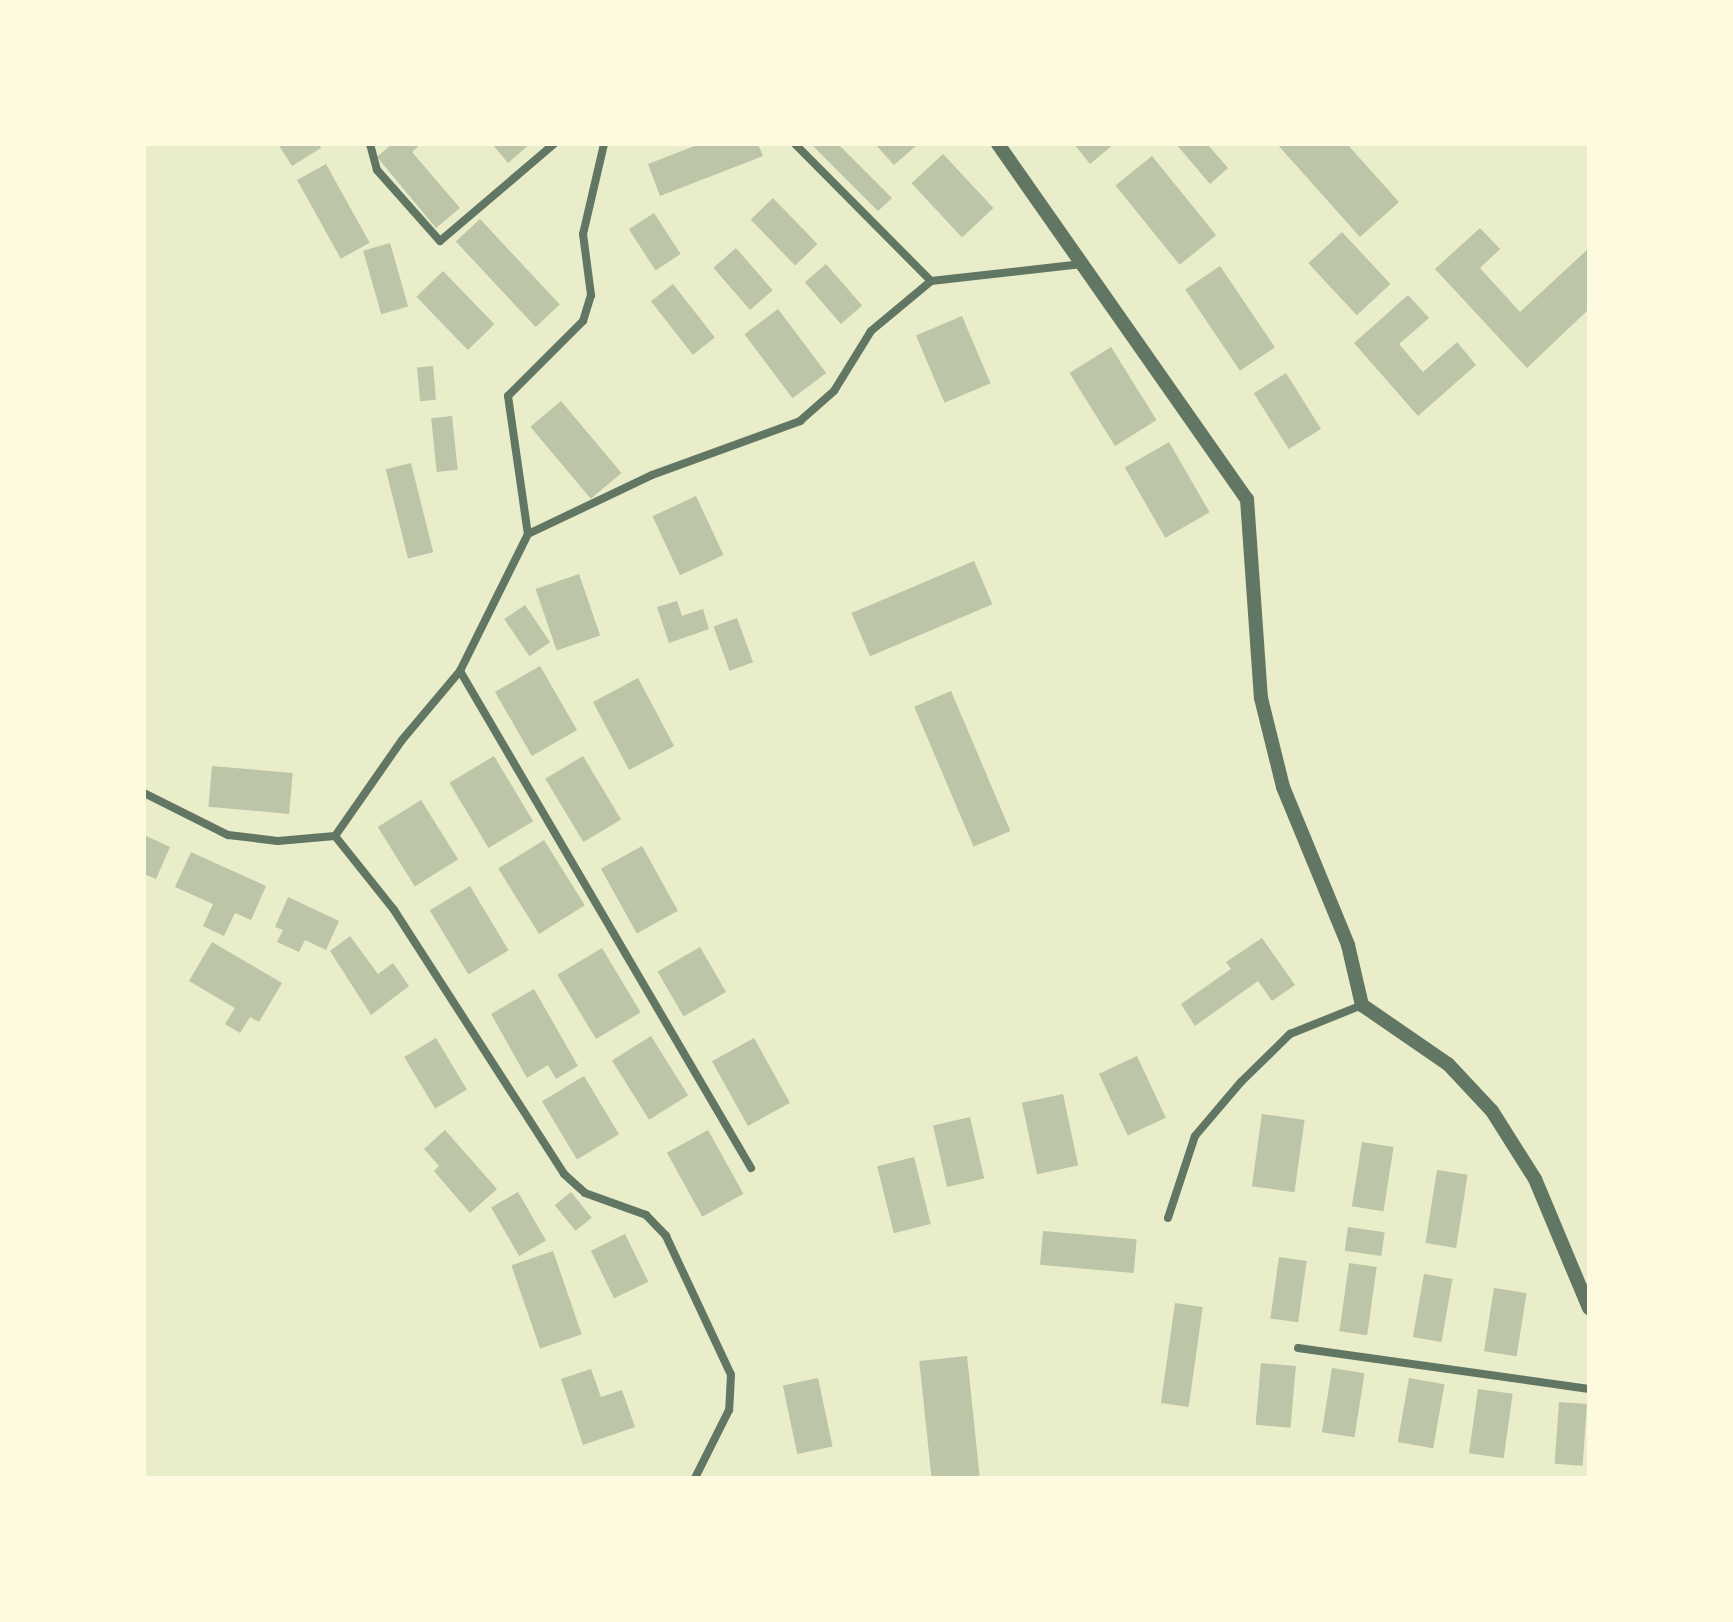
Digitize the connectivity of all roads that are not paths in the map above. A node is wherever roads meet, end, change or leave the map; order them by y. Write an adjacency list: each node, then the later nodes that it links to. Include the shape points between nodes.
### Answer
1 (554, 144): 5 (street, via 440,241 377,170)
2 (604, 144): 8 (street, via 583,234 591,295 583,321 508,396)
3 (795, 144): 7 (street)
4 (998, 144): 6 (street)
5 (372, 145)
6 (1082, 264): 7 (street); 12 (street, via 1247,499 1261,698 1283,787 1348,945)
7 (931, 281): 8 (street, via 871,331 834,391 800,421 652,475)
8 (528, 534): 9 (street)
9 (460, 671): 11 (street, via 402,740); 13 (street)
10 (144, 793): 11 (street, via 228,835 278,841)
11 (335, 836): 18 (street, via 394,910 564,1174 585,1193 646,1215 666,1236 731,1375 729,1410)
12 (1362, 1005): 14 (street, via 1290,1034 1241,1082 1195,1136); 15 (street, via 1448,1064 1492,1111 1535,1179)
13 (751, 1168)
14 (1168, 1218)
15 (1589, 1308)
16 (1298, 1348): 17 (street)
17 (1589, 1389)
18 (695, 1478)

